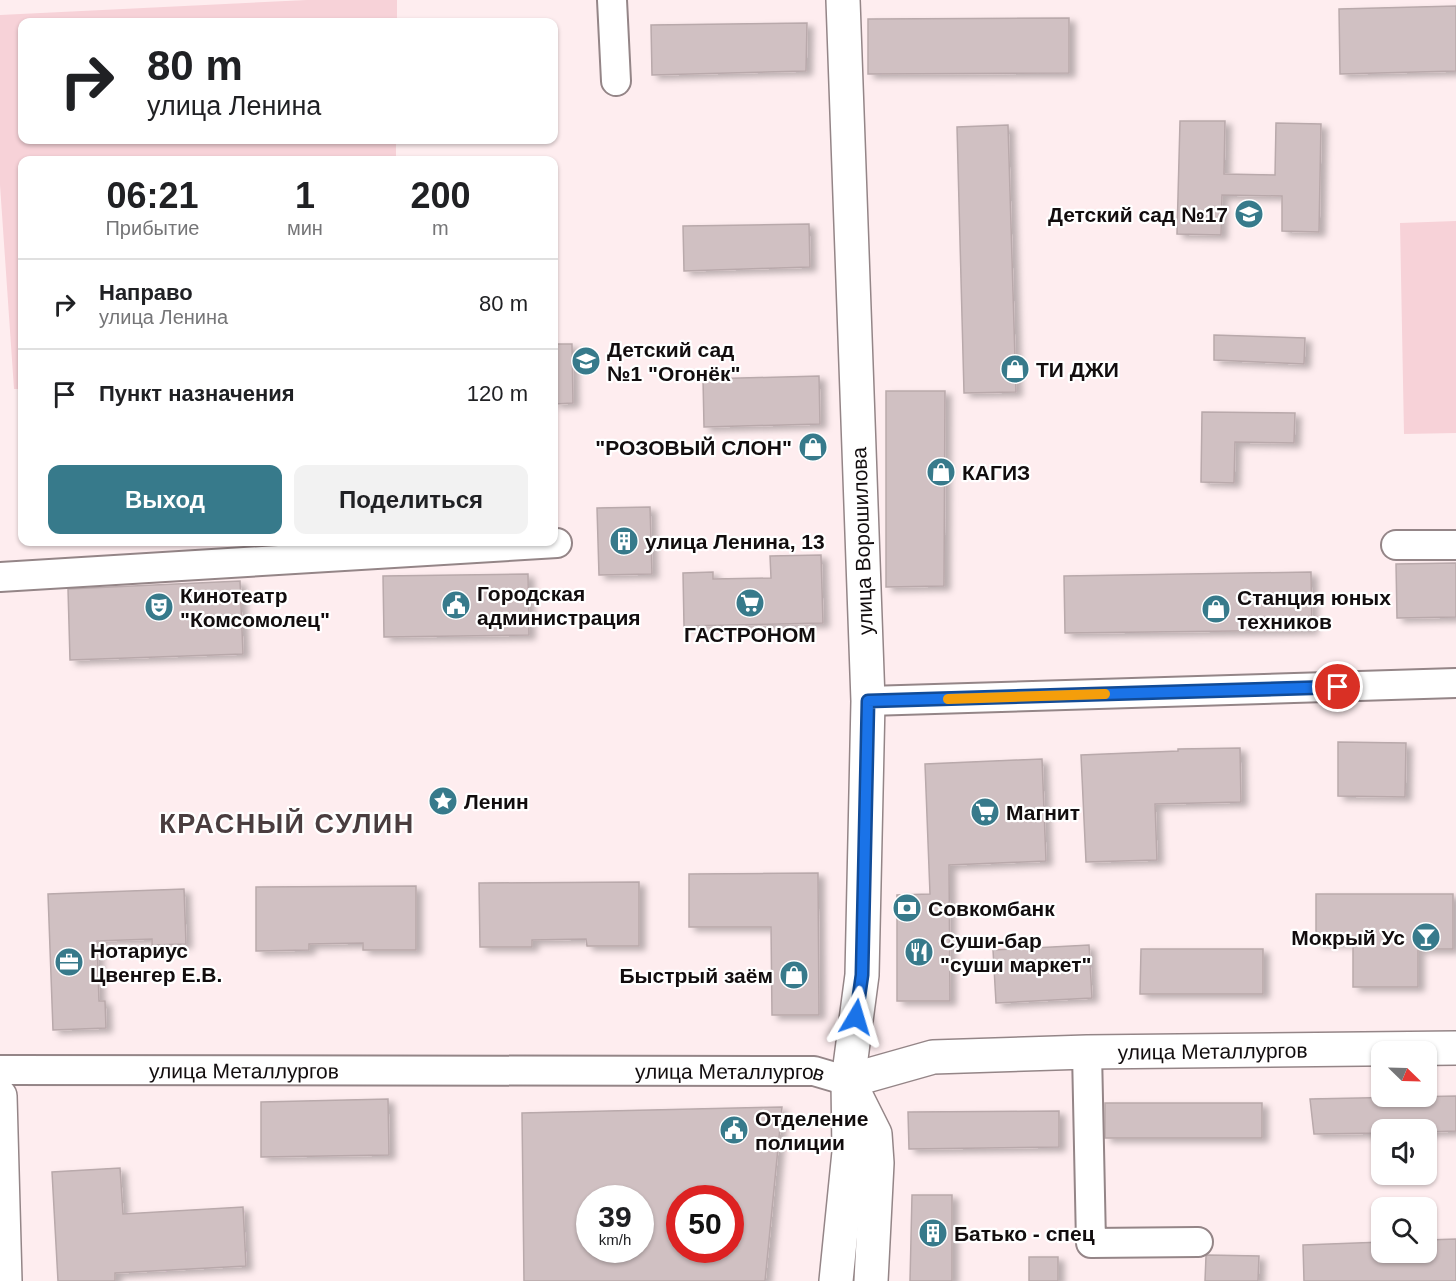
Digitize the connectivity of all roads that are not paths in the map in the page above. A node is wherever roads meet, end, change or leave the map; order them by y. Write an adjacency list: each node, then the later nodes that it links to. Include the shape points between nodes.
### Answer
1 (612, 0): 3 (street)
2 (843, 0): 9 (main road, улица Ворошилова)
3 (616, 81)
4 (1396, 545): 5 (street)
5 (1456, 545)
6 (508, 546): 7 (street)
7 (0, 577)
8 (1456, 683): 9 (street)
9 (868, 701): 13 (main road, улица Ворошилова, via 862,975)
10 (1456, 1048): 11 (main road, улица Металлургов)
11 (1087, 1052): 13 (main road, улица Металлургов, via 933,1057); 15 (street, via 1090,1243)
12 (0, 1070): 13 (street, улица Металлургов, via 814,1071)
13 (848, 1081): 17 (main road, улица Ворошилова, via 849,1152); 18 (main road, via 875,1134)
14 (0, 1096): 16 (main road)
15 (1198, 1242)
16 (5, 1281)
17 (836, 1281)
18 (871, 1281)

